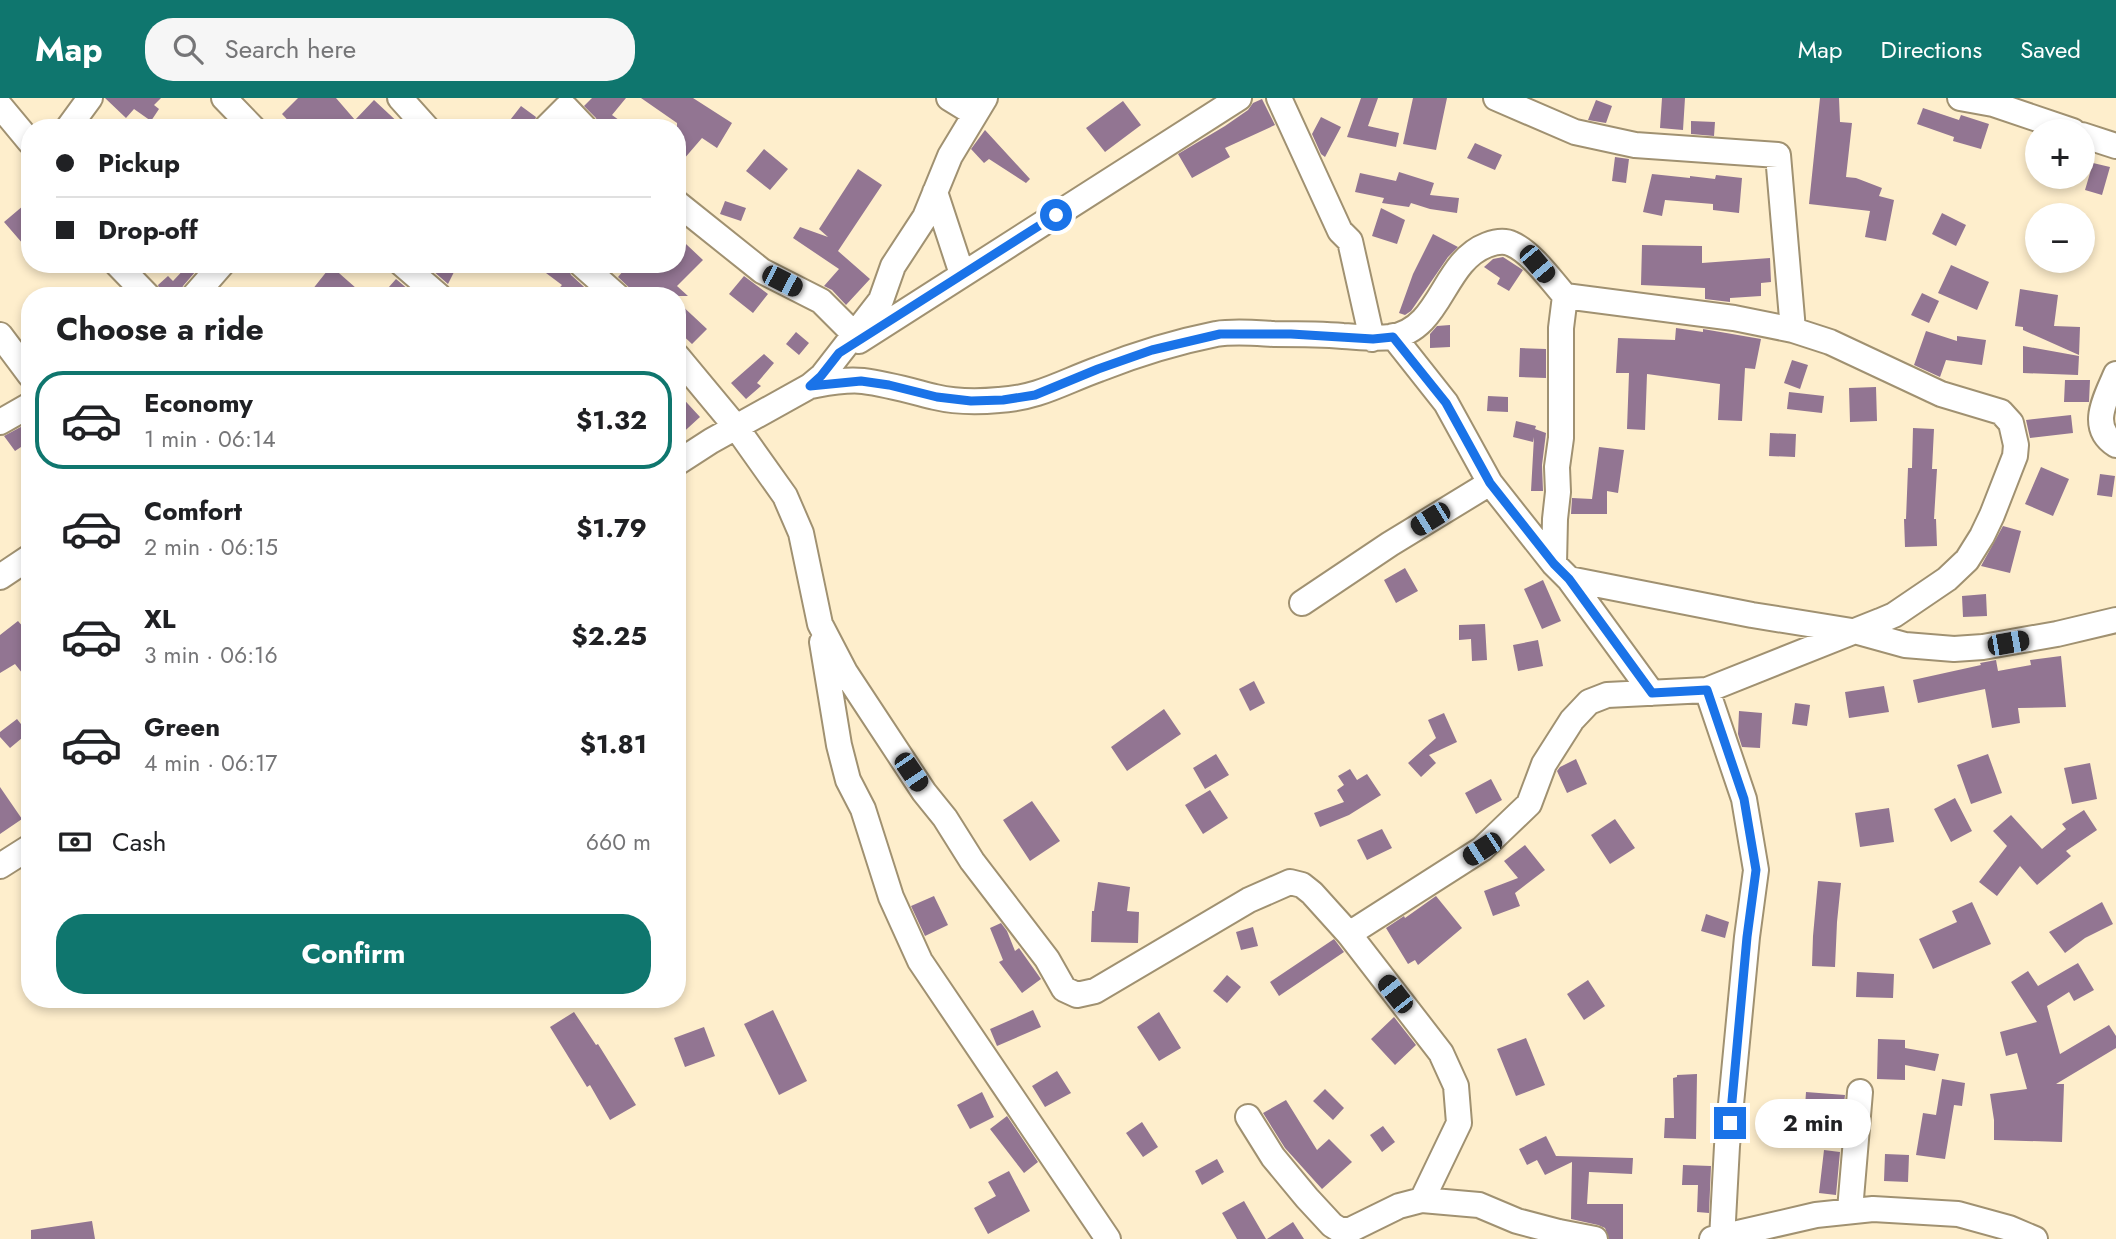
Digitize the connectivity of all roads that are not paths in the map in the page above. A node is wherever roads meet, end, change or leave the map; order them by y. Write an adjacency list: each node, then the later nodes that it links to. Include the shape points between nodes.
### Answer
1 (90, 98): 12 (street)
2 (224, 98): 13 (street)
3 (400, 98): 14 (street)
4 (949, 98): 11 (street)
5 (1239, 98): 27 (street)
6 (1279, 98): 35 (street, via 1340,231 1350,241)
7 (1496, 98): 33 (street, via 1574,132 1623,143 1778,155)
8 (1960, 98): 9 (street)
9 (1994, 101): 17 (street)
10 (0, 106): 18 (street)
11 (980, 106): 21 (street)
12 (75, 119)
13 (244, 119)
14 (419, 119)
15 (555, 119): 16 (street, via 566,108)
16 (576, 119)
17 (2041, 119)
18 (15, 133)
19 (2095, 139): 20 (street)
20 (2116, 146)
21 (935, 192): 27 (street); 36 (street, via 925,217 893,266 881,300)
22 (686, 210): 36 (street, via 762,271 821,301)
23 (126, 273): 28 (street)
24 (214, 273): 29 (street)
25 (412, 273): 30 (street)
26 (591, 273): 31 (street)
27 (962, 274): 36 (street)
28 (139, 287)
29 (202, 287)
30 (429, 287)
31 (607, 287)
32 (1565, 296): 33 (street); 35 (street, via 1512,244 1496,241 1474,250 1458,267 1420,324 1409,332); 48 (street, via 1555,519)
33 (1793, 330): 53 (street, via 1830,342 1941,394 2001,412 2011,423 2016,445 1992,515 1967,560 1894,615)
34 (0, 335): 37 (street)
35 (1383, 338): 40 (street, via 1220,334 1152,350 1035,395 1003,400 946,399 861,381); 46 (street, via 1446,403)
36 (847, 344): 40 (street)
37 (21, 363)
38 (686, 367): 43 (street)
39 (2116, 374): 44 (street, via 2103,405 2101,429)
40 (810, 386): 43 (street)
41 (21, 410): 42 (street)
42 (0, 422)
43 (736, 427): 45 (street); 52 (street, via 785,496 801,533)
44 (2116, 445)
45 (686, 458)
46 (1490, 483): 48 (street); 50 (street)
47 (21, 563): 49 (street)
48 (1561, 571): 53 (street, via 1752,615); 55 (street)
49 (0, 577)
50 (1302, 603)
51 (2116, 620): 53 (street, via 1974,648 1905,645)
52 (820, 624): 58 (street, via 845,672 924,792 1047,959 1064,989 1077,995 1095,991 1249,900 1290,882 1312,893); 63 (street, via 848,780 920,961)
53 (1858, 632): 54 (street)
54 (1707, 690): 55 (street); 65 (street, via 1744,799 1756,870)
55 (1652, 693): 58 (street, via 1607,695 1589,702 1544,764 1529,804 1482,849)
56 (21, 853): 57 (street)
57 (0, 866)
58 (1349, 934): 61 (street, via 1441,1053 1456,1086 1458,1124)
59 (1860, 1092): 62 (street)
60 (1248, 1117): 61 (street, via 1298,1188 1340,1230 1350,1230)
61 (1422, 1199): 64 (street, via 1479,1205 1517,1221)
62 (1850, 1210): 65 (street); 66 (street, via 1958,1214)
63 (1108, 1239)
64 (1595, 1239)
65 (1718, 1239)
66 (2035, 1239)

